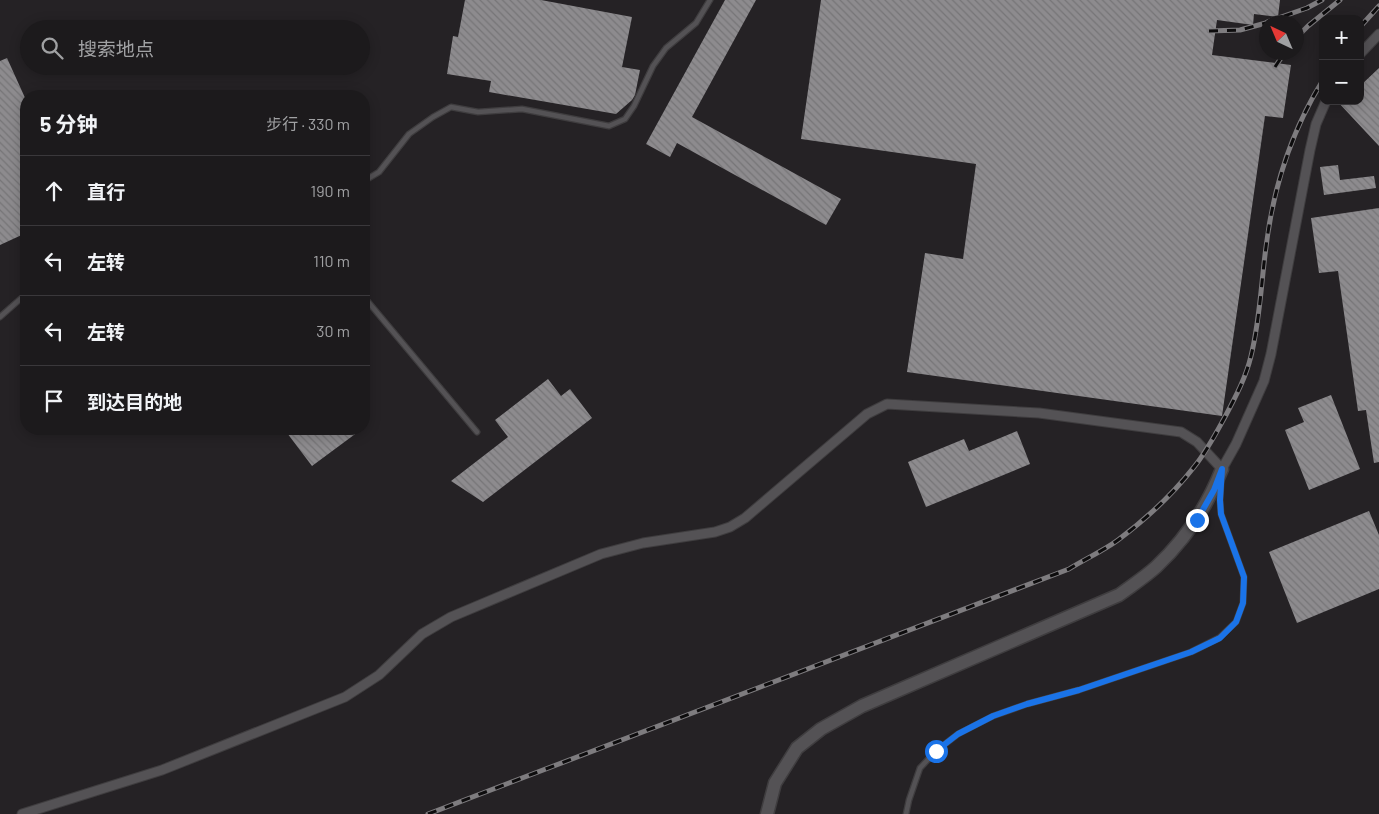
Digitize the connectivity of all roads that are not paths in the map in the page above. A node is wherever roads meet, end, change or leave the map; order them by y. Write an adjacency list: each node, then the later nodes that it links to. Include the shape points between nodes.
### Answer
1 (710, 0): 5 (lane, via 696,23 666,48 653,66 625,119 609,126 522,109 478,112 451,108 432,116 409,134)
2 (1379, 34): 3 (street)
3 (1364, 50)
4 (1324, 105): 10 (street, via 1310,150 1264,381)
5 (370, 177)
6 (20, 301): 8 (lane)
7 (370, 304): 9 (lane)
8 (0, 317)
9 (477, 432)
10 (1222, 469): 11 (street, via 1197,442 1182,432 1039,412 887,404 867,414 745,518 730,527 601,554 450,617 422,634 379,675 345,697 162,770); 12 (street, via 1197,520 1180,542 1119,595 862,706 821,728 797,748 775,782); 13 (lane, via 1221,514 1244,577 1243,603 1236,622 1220,638 1191,652 1002,712 958,734 920,768)
11 (22, 814)
12 (767, 814)
13 (906, 814)

